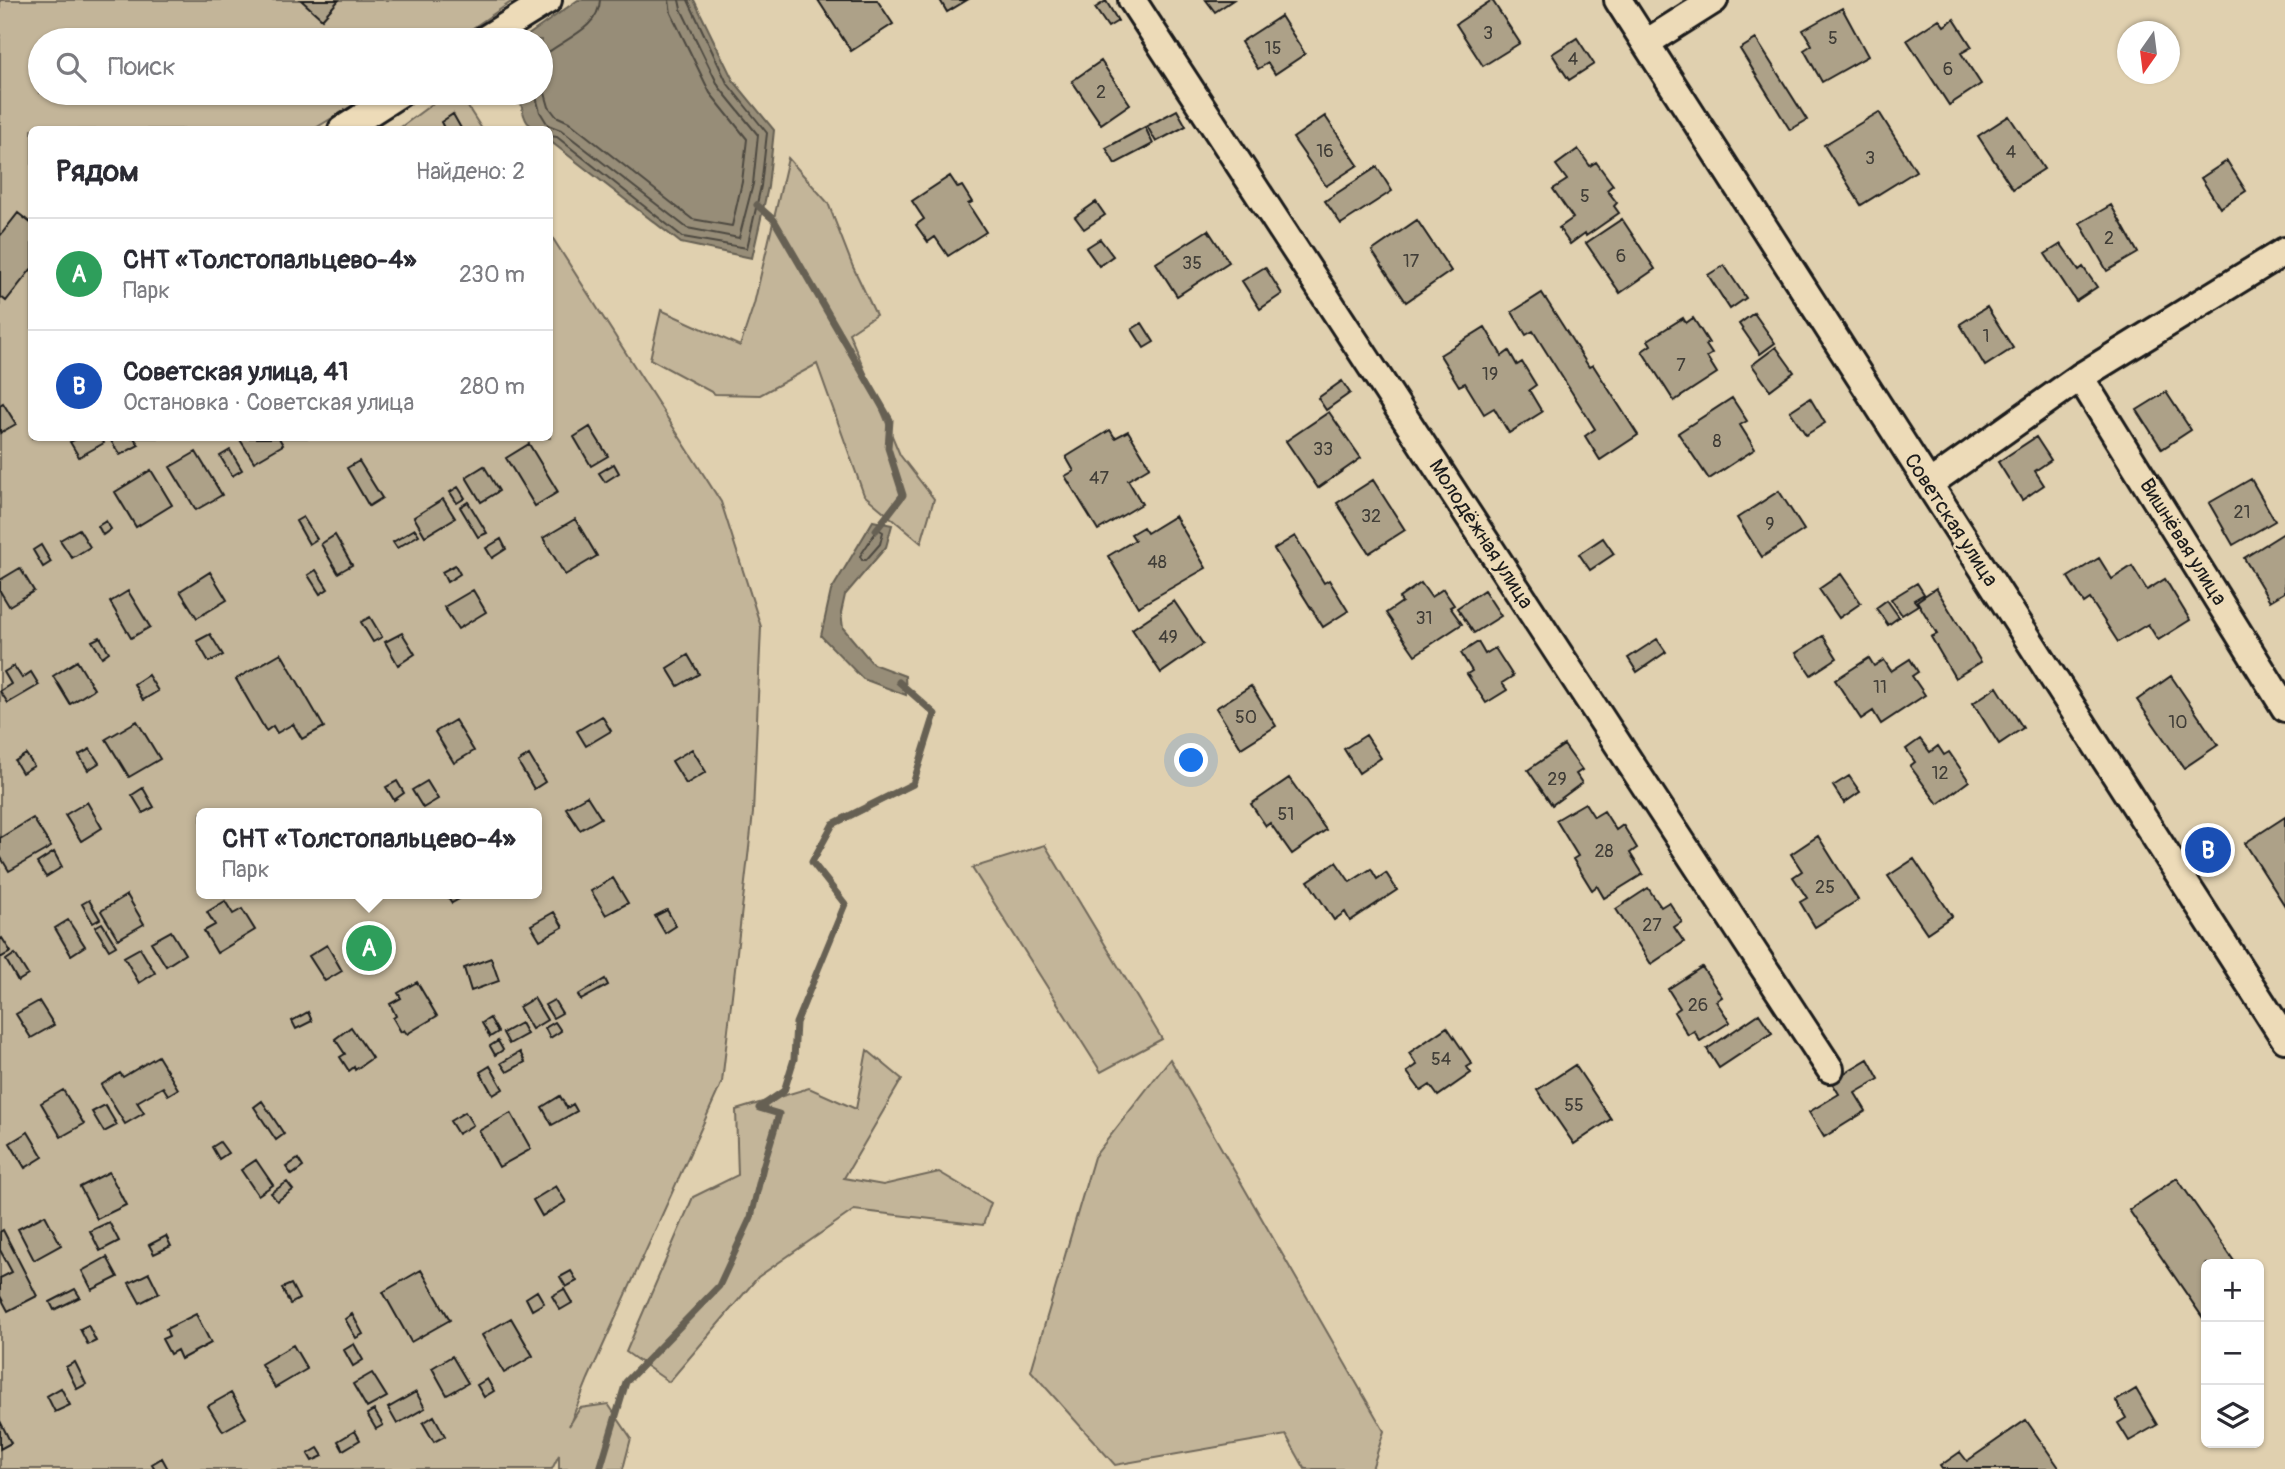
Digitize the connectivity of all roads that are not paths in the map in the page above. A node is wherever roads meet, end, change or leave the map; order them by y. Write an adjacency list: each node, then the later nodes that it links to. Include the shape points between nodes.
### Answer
1 (548, 0): 5 (street)
2 (1132, 0): 14 (street, Молодёжная улица)
3 (1618, 0): 6 (street, Советская улица)
4 (1714, 0): 6 (street)
5 (503, 28)
6 (1646, 43): 11 (street, Советская улица)
7 (381, 105): 8 (street)
8 (348, 126)
9 (2285, 251): 10 (street)
10 (2080, 377): 11 (street); 12 (street, Вишнёвая улица)
11 (1929, 484): 13 (street, Советская улица)
12 (2285, 708)
13 (2285, 1039)
14 (1830, 1069)

